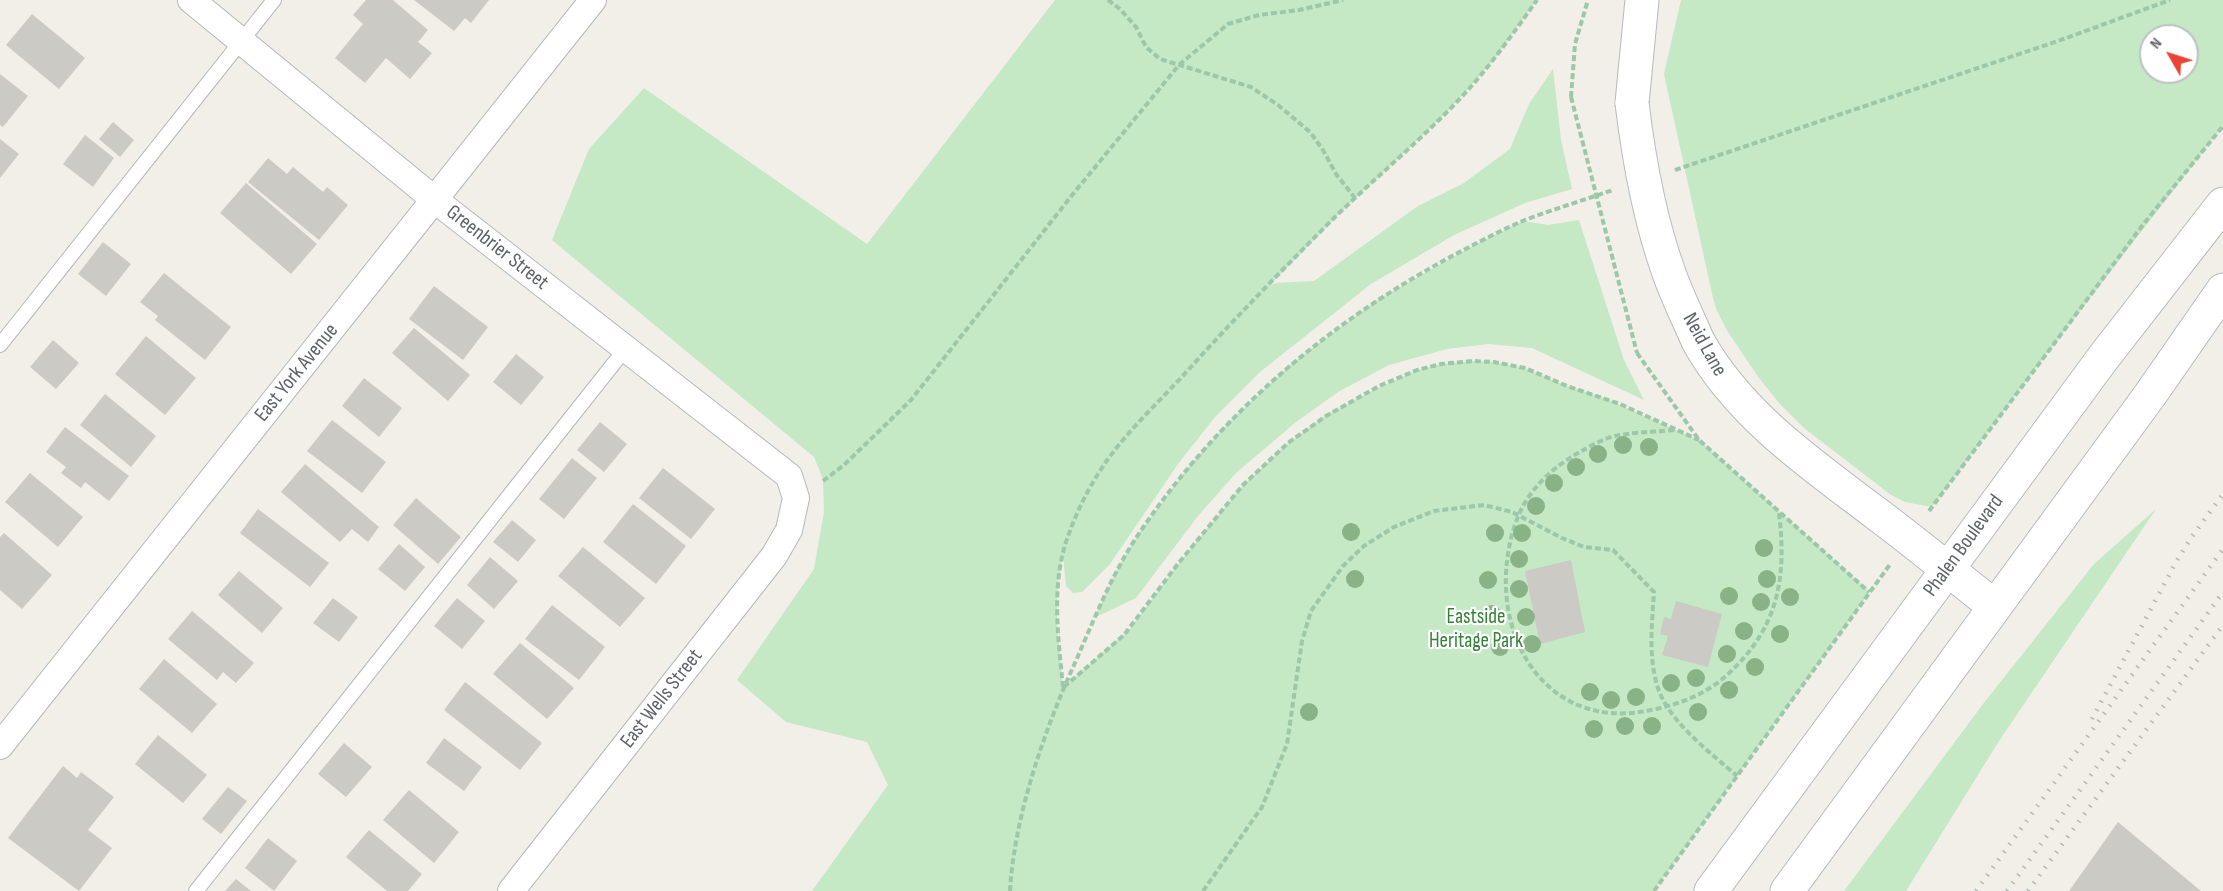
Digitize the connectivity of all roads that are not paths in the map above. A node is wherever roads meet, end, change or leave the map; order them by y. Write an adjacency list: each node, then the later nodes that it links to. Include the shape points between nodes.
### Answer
1 (191, 0): 5 (street, Greenbrier Street)
2 (274, 0): 5 (lane)
3 (593, 0): 6 (street, East York Avenue)
4 (1642, 0): 12 (main road, Neid Lane, bridge, via 1632,103 1640,169 1669,274 1698,341 1727,385 1763,423)
5 (242, 41): 6 (street, Greenbrier Street); 9 (lane)
6 (435, 200): 10 (street, Greenbrier Street); 14 (street, East York Avenue)
7 (2223, 204): 12 (main road, Phalen Boulevard)
8 (2223, 291): 13 (main road)
9 (0, 345)
10 (626, 348): 11 (street, Greenbrier Street, via 789,476); 15 (lane)
11 (796, 498): 16 (street, East Wells Street, via 789,530 774,556)
12 (1947, 569): 13 (main road, Neid Lane); 17 (main road, Phalen Boulevard)
13 (1995, 607): 18 (main road)
14 (0, 746)
15 (196, 891)
16 (511, 891)
17 (1711, 891)
18 (1788, 891)

